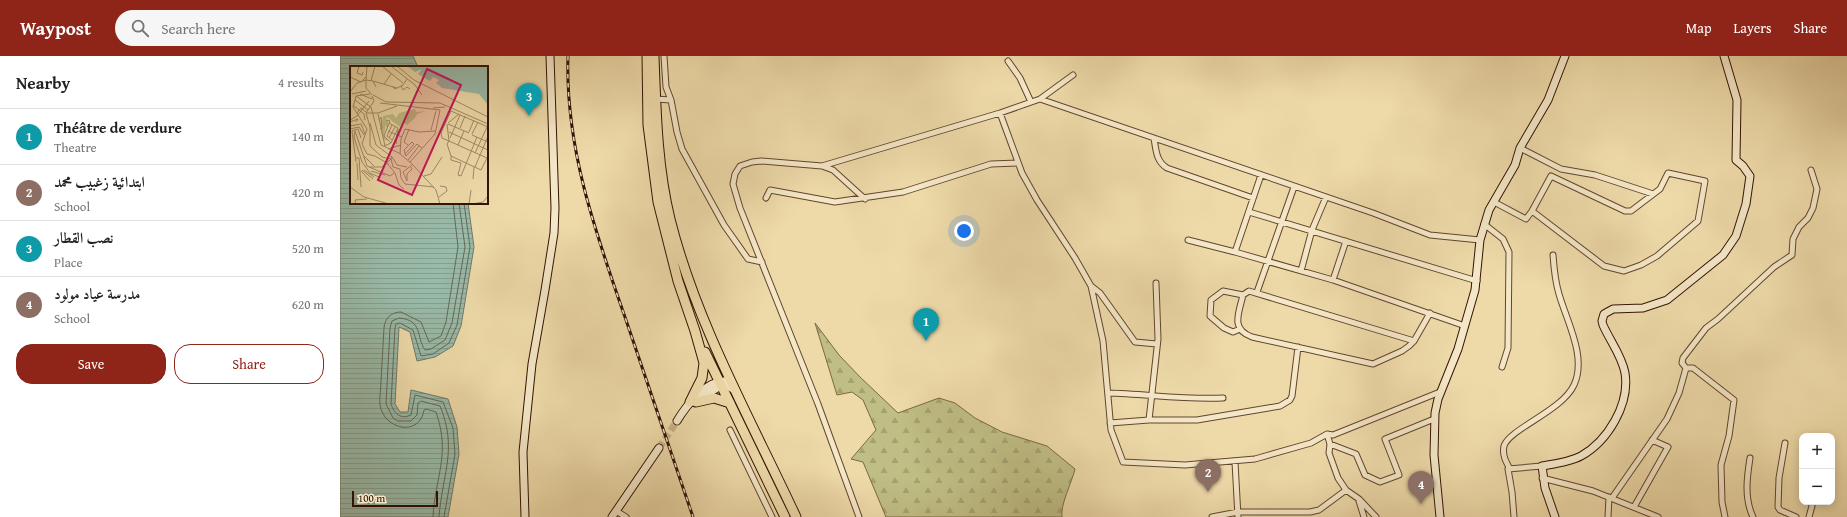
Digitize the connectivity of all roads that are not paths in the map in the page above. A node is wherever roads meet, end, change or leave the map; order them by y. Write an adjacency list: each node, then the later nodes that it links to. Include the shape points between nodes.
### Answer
1 (550, 56): 85 (main road, via 555,214 532,364 523,452)
2 (646, 56): 50 (highway, via 648,124 658,202 678,281)
3 (654, 56): 9 (highway)
4 (664, 56): 11 (street, via 666,87)
5 (1565, 56): 15 (main road, via 1548,100)
6 (1724, 56): 75 (main road, via 1736,100 1736,160 1750,176 1746,204 1734,242 1713,263 1667,300 1643,308 1613,309 1604,314 1603,326 1625,371 1626,386 1622,403 1609,429 1590,449 1575,458)
7 (1008, 61): 12 (street, via 1020,78)
8 (1073, 75): 10 (street)
9 (655, 99): 11 (street); 57 (highway, via 661,167 670,218)
10 (1040, 99): 12 (street); 14 (street)
11 (671, 100): 37 (street, via 678,140 700,184 748,259)
12 (1031, 102): 13 (street)
13 (1000, 113): 16 (street); 17 (street)
14 (1154, 138): 19 (street); 24 (street, via 1161,165)
15 (1520, 148): 21 (street, via 1561,169 1595,175); 26 (main road, via 1515,165)
16 (1018, 164): 25 (street, via 991,164 903,192); 43 (street, via 1037,200)
17 (822, 166): 25 (street, via 833,170); 37 (street, via 761,161 745,164 738,169 734,178 734,188)
18 (1812, 170): 56 (street, via 1817,189 1813,208 1799,227 1792,254 1706,328 1683,358 1682,364)
19 (1261, 175): 20 (street); 24 (street)
20 (1294, 187): 22 (street); 29 (street)
21 (1654, 194): 27 (street, via 1631,211 1625,211 1551,176); 27 (street, via 1660,189 1668,173 1705,181 1698,221 1657,256 1624,271 1604,266)
22 (1326, 197): 31 (street); 33 (street, via 1430,235)
23 (766, 198): 25 (street, via 770,190 835,202)
24 (1254, 198): 28 (street)
25 (865, 199)
26 (1494, 202): 27 (street, via 1526,219); 30 (main road)
27 (1532, 211)
28 (1249, 212): 29 (street); 35 (street)
29 (1282, 221): 31 (street); 38 (street)
30 (1484, 224): 33 (main road); 55 (street, via 1503,239 1509,252 1508,348)
31 (1312, 230): 34 (street); 39 (street)
32 (1188, 240): 35 (street)
33 (1480, 240): 41 (main road)
34 (1346, 241): 40 (street); 41 (street)
35 (1235, 252): 38 (street)
36 (1553, 255): 76 (street, via 1557,285 1577,353 1578,374 1572,389 1563,399 1507,440 1504,453)
37 (762, 262): 90 (street)
38 (1267, 262): 39 (street); 44 (street)
39 (1301, 271): 40 (street)
40 (1333, 280): 46 (street)
41 (1477, 281): 48 (main road)
42 (1156, 283): 53 (street)
43 (1091, 286): 53 (street, via 1104,298 1135,342); 59 (street, via 1103,341)
44 (1257, 292): 45 (street, via 1249,291); 52 (street)
45 (1244, 295): 47 (street); 51 (street, via 1223,291 1211,300 1210,316)
46 (1430, 313): 48 (street); 52 (street)
47 (1237, 323): 49 (street); 51 (street)
48 (1465, 326): 58 (main road)
49 (1240, 329): 51 (street); 54 (street, via 1252,336)
50 (695, 331): 57 (highway); 62 (highway, via 704,368)
51 (1233, 332)
52 (1414, 341): 54 (street, via 1402,351 1373,364)
53 (1157, 344): 60 (street)
54 (1298, 347): 65 (street, via 1292,396 1280,406 1197,420)
55 (1502, 367)
56 (1686, 368): 69 (street, via 1672,409); 99 (street, via 1694,368 1734,400 1722,465 1722,502)
57 (723, 380): 62 (main road); 63 (highway); 89 (highway, via 764,450)
58 (1440, 392): 64 (main road); 68 (street, via 1333,435)
59 (1108, 393): 60 (street); 66 (street)
60 (1151, 394): 61 (street, via 1203,399); 65 (street)
61 (1223, 398)
62 (693, 402): 63 (highway, via 714,398)
63 (730, 403): 88 (highway)
64 (1434, 419): 71 (street, via 1385,439 1399,475 1380,482 1365,475 1356,454); 94 (main road, via 1435,477)
65 (1149, 420): 66 (street)
66 (1110, 423): 74 (street, via 1113,440 1123,462 1184,465)
67 (730, 430): 87 (street)
68 (1326, 434): 71 (street); 74 (street, via 1311,443 1278,454)
69 (1652, 440): 79 (street); 82 (street, via 1668,447)
70 (1785, 443): 101 (street, via 1779,478 1778,506 1780,510)
71 (1330, 444): 78 (street, via 1329,453 1338,478)
72 (659, 448): 83 (main road)
73 (1750, 458): 100 (street, via 1747,478 1748,499)
74 (1235, 462): 84 (street)
75 (1542, 466): 76 (street); 77 (main road)
76 (1510, 469): 95 (street, via 1508,470)
77 (1542, 478): 79 (street, via 1584,488); 96 (main road)
78 (1346, 490): 80 (street); 84 (street, via 1319,510)
79 (1611, 498): 82 (street); 97 (street)
80 (1359, 499): 92 (street); 93 (street)
81 (1812, 506): 102 (street)
82 (1634, 507): 98 (street)
83 (614, 514): 86 (street)
84 (1238, 515): 91 (street)
85 (525, 517)
86 (626, 517)
87 (772, 517)
88 (784, 517)
89 (796, 517)
90 (859, 517)
91 (1212, 517)
92 (1364, 517)
93 (1376, 517)
94 (1440, 517)
95 (1514, 517)
96 (1556, 517)
97 (1608, 517)
98 (1656, 517)
99 (1725, 517)
100 (1753, 517)
101 (1796, 517)
102 (1809, 517)

